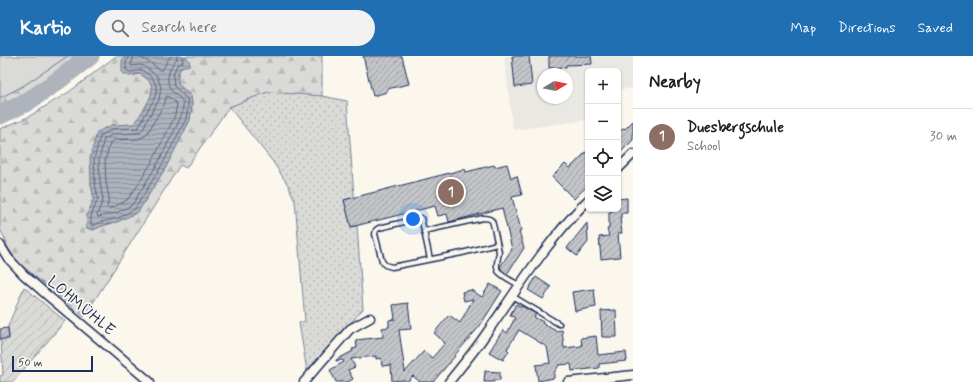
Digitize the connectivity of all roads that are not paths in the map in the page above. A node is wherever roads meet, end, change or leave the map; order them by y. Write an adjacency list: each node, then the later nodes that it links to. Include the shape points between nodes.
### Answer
1 (633, 154): 2 (street)
2 (621, 166)
3 (585, 203): 8 (street)
4 (424, 231): 5 (lane, via 488,218 492,221); 7 (lane); 7 (lane, via 421,218 379,228 375,234 382,262 385,264 392,267)
5 (497, 244): 7 (lane); 8 (lane, via 497,265 500,274)
6 (0, 245): 13 (street, LOHMÜHLE, via 8,258 27,278)
7 (430, 259)
8 (519, 285): 9 (street)
9 (512, 296): 11 (lane); 15 (street)
10 (370, 318): 14 (street, via 350,329)
11 (560, 324)
12 (633, 375): 16 (street)
13 (150, 382)
14 (304, 382)
15 (449, 382)
16 (568, 382)

